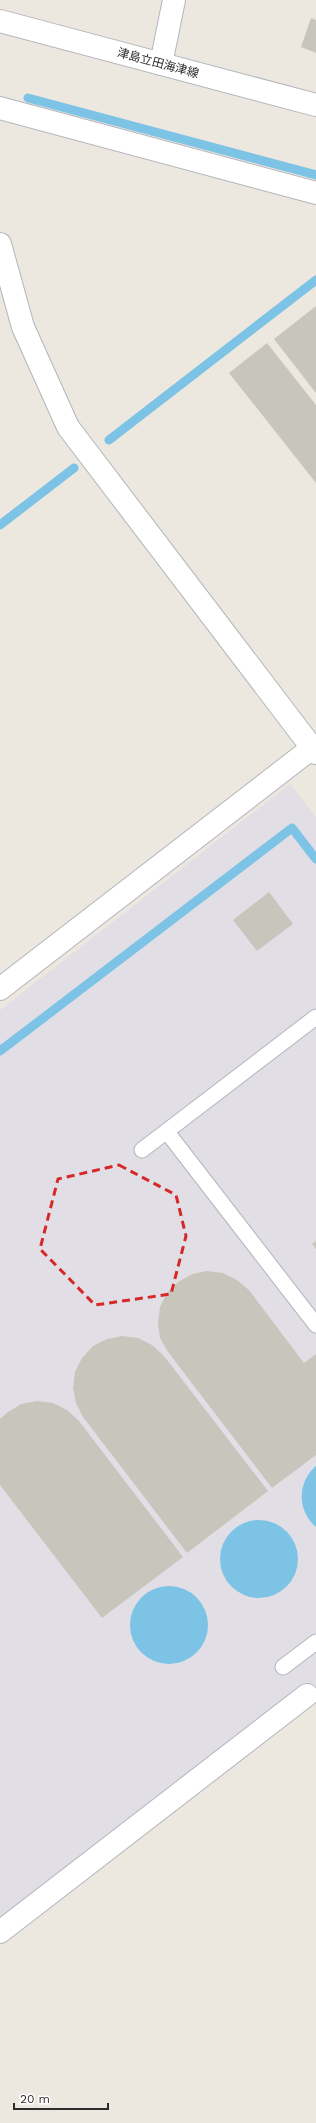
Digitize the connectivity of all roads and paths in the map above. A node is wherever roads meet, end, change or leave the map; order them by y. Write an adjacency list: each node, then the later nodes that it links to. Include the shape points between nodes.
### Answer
1 (174, 0): 3 (street)
2 (0, 21): 3 (street, 津島立田海津線)
3 (161, 64): 4 (street, 津島立田海津線)
4 (316, 105)
5 (0, 108): 6 (street)
6 (316, 193)
7 (0, 244): 8 (street, via 23,326 68,427)
8 (315, 748): 9 (street)
9 (0, 989)
10 (316, 1017): 11 (lane)
11 (167, 1132): 12 (lane); 13 (lane)
12 (142, 1150)
13 (316, 1325)
14 (316, 1642): 15 (lane)
15 (283, 1667)
16 (307, 1695): 17 (street)
17 (0, 1932)

